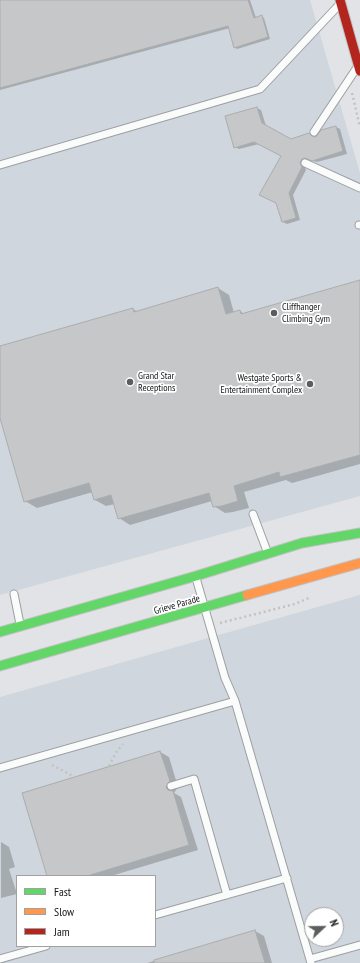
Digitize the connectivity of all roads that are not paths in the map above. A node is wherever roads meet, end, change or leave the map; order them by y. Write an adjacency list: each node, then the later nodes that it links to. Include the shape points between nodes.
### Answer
1 (340, 1): 2 (main road); 5 (lane, via 260,89)
2 (359, 68): 3 (lane)
3 (314, 132)
4 (305, 162): 6 (lane)
5 (0, 165)
6 (360, 188)
7 (253, 514): 9 (lane)
8 (360, 533): 9 (main road, via 319,539)
9 (268, 553): 11 (main road)
10 (360, 563): 13 (main road, Grieve Parade)
11 (196, 576): 13 (lane); 14 (main road)
12 (14, 594): 14 (lane)
13 (205, 609): 16 (main road, Grieve Parade); 17 (lane, via 225,678)
14 (20, 626): 15 (main road)
15 (0, 632)
16 (0, 666)
17 (235, 701): 18 (lane); 20 (lane)
18 (0, 768)
19 (171, 786): 21 (lane, via 194,779)
20 (287, 878): 21 (lane); 26 (lane)
21 (227, 895): 22 (lane)
22 (156, 915)
23 (360, 945): 26 (lane)
24 (42, 947): 25 (lane)
25 (0, 959)
26 (311, 961)

